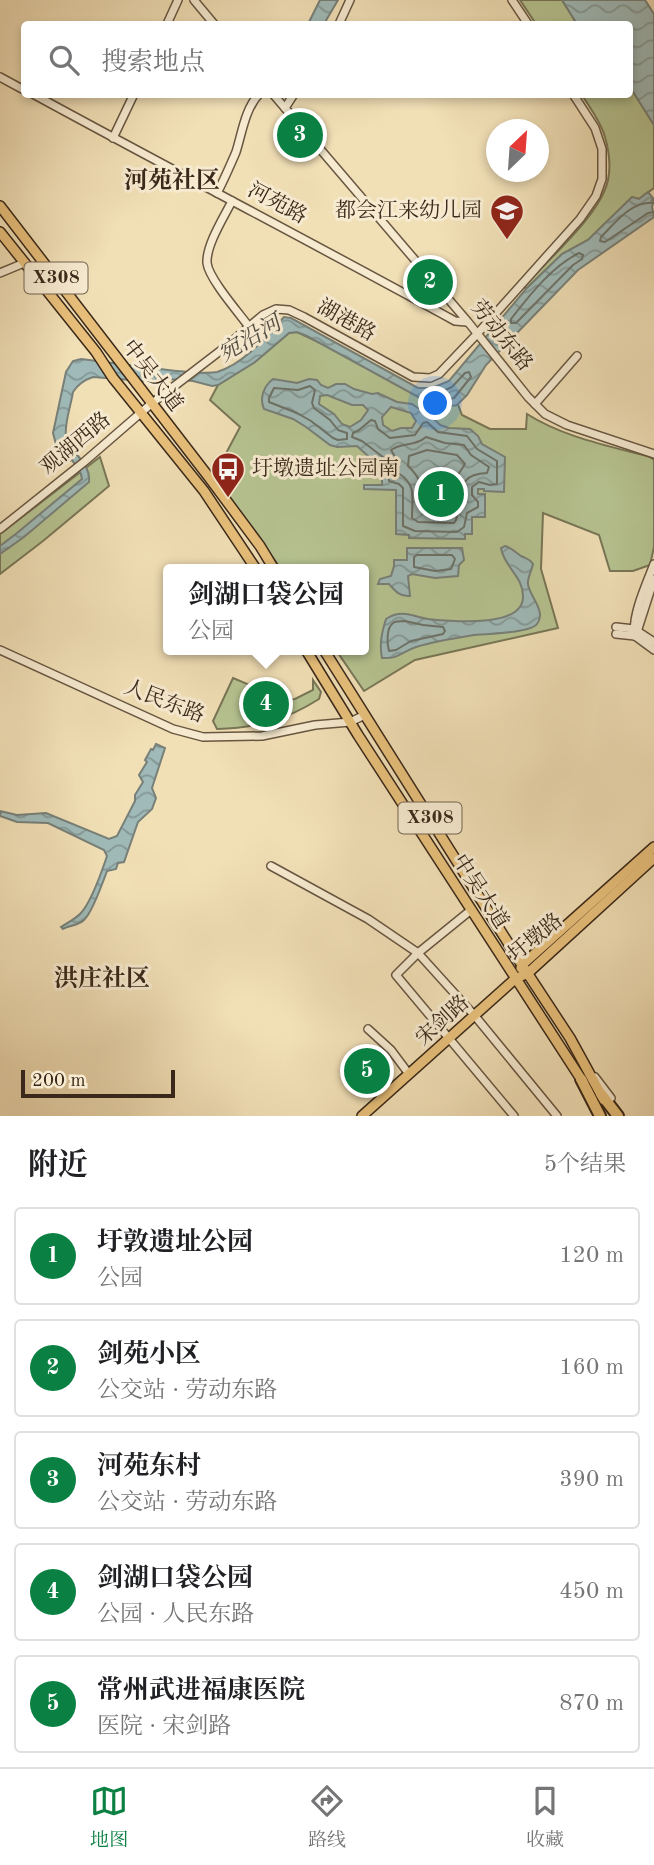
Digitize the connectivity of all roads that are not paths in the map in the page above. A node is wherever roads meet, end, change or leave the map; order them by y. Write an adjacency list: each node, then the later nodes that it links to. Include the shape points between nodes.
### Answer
1 (178, 0): 5 (street)
2 (194, 0): 6 (street)
3 (351, 0): 7 (street)
4 (512, 0): 8 (street)
5 (168, 21)
6 (212, 21)
7 (340, 21)
8 (526, 21)
9 (0, 77): 10 (street)
10 (21, 88)
11 (40, 98): 18 (street, 河苑路)
12 (132, 98): 18 (street)
13 (255, 98): 19 (street)
14 (276, 98): 17 (street, 劳动东路)
15 (291, 98): 17 (street)
16 (576, 98): 27 (street, 湖港路, via 602,149 602,179 596,196)
17 (285, 108): 25 (street, 劳动东路)
18 (113, 138): 19 (street, 河苑路)
19 (217, 193): 20 (street, 河苑路)
20 (232, 201): 25 (street, 河苑路, via 455,321); 26 (street, via 209,248 207,263 212,278)
21 (0, 206): 29 (main road, 中吴大道 / X308)
22 (0, 232): 23 (main road, 中吴大道 / X308)
23 (24, 263): 24 (street); 31 (main road, 中吴大道 / X308)
24 (0, 273)
25 (468, 322): 27 (street, 劳动东路)
26 (250, 328): 27 (street, 湖港路, via 275,309 289,310 422,379 439,374); 29 (street, 湖港路)
27 (479, 337): 30 (street, 劳动东路)
28 (578, 356): 30 (street)
29 (151, 404): 31 (street); 35 (main road, 中吴大道 / X308)
30 (535, 404): 32 (street, 劳动东路, via 567,425)
31 (141, 412): 33 (street, 观湖西路); 34 (main road, 中吴大道 / X308, via 204,491)
32 (654, 453)
33 (0, 529)
34 (253, 564)
35 (271, 564)
36 (654, 564): 39 (street)
37 (654, 579): 39 (street)
38 (616, 630): 39 (street)
39 (636, 632): 40 (street); 42 (street)
40 (654, 642)
41 (0, 650): 46 (street, 人民东路, via 173,729 203,737 262,736)
42 (654, 650)
43 (309, 655): 46 (main road, 中吴大道 / X308)
44 (327, 655): 45 (main road, 中吴大道 / X308)
45 (365, 715): 46 (street, 人民东路); 52 (main road, 中吴大道 / X308)
46 (350, 722): 50 (main road, 中吴大道 / X308)
47 (654, 847): 52 (main road, 圩墩路)
48 (654, 858): 52 (main road, 圩墩路)
49 (271, 866): 51 (street, via 368,919)
50 (471, 910): 51 (street); 53 (main road, 中吴大道 / X308)
51 (418, 953): 54 (street); 56 (street, via 396,975)
52 (525, 969): 53 (main road, 圩墩路); 57 (main road, 中吴大道 / X308)
53 (515, 979): 54 (main road, 宋剑路); 59 (main road, 中吴大道 / X308)
54 (475, 1016): 56 (main road, 宋剑路); 63 (street)
55 (368, 1029): 58 (street)
56 (449, 1039): 58 (main road, 宋剑路); 62 (street)
57 (582, 1059): 60 (main road, 中吴大道 / X308); 66 (street)
58 (409, 1074): 61 (main road, 宋剑路)
59 (581, 1079): 64 (highway)
60 (601, 1094): 65 (highway)
61 (362, 1116)
62 (514, 1116)
63 (557, 1116)
64 (603, 1116)
65 (616, 1116)
66 (623, 1116)

